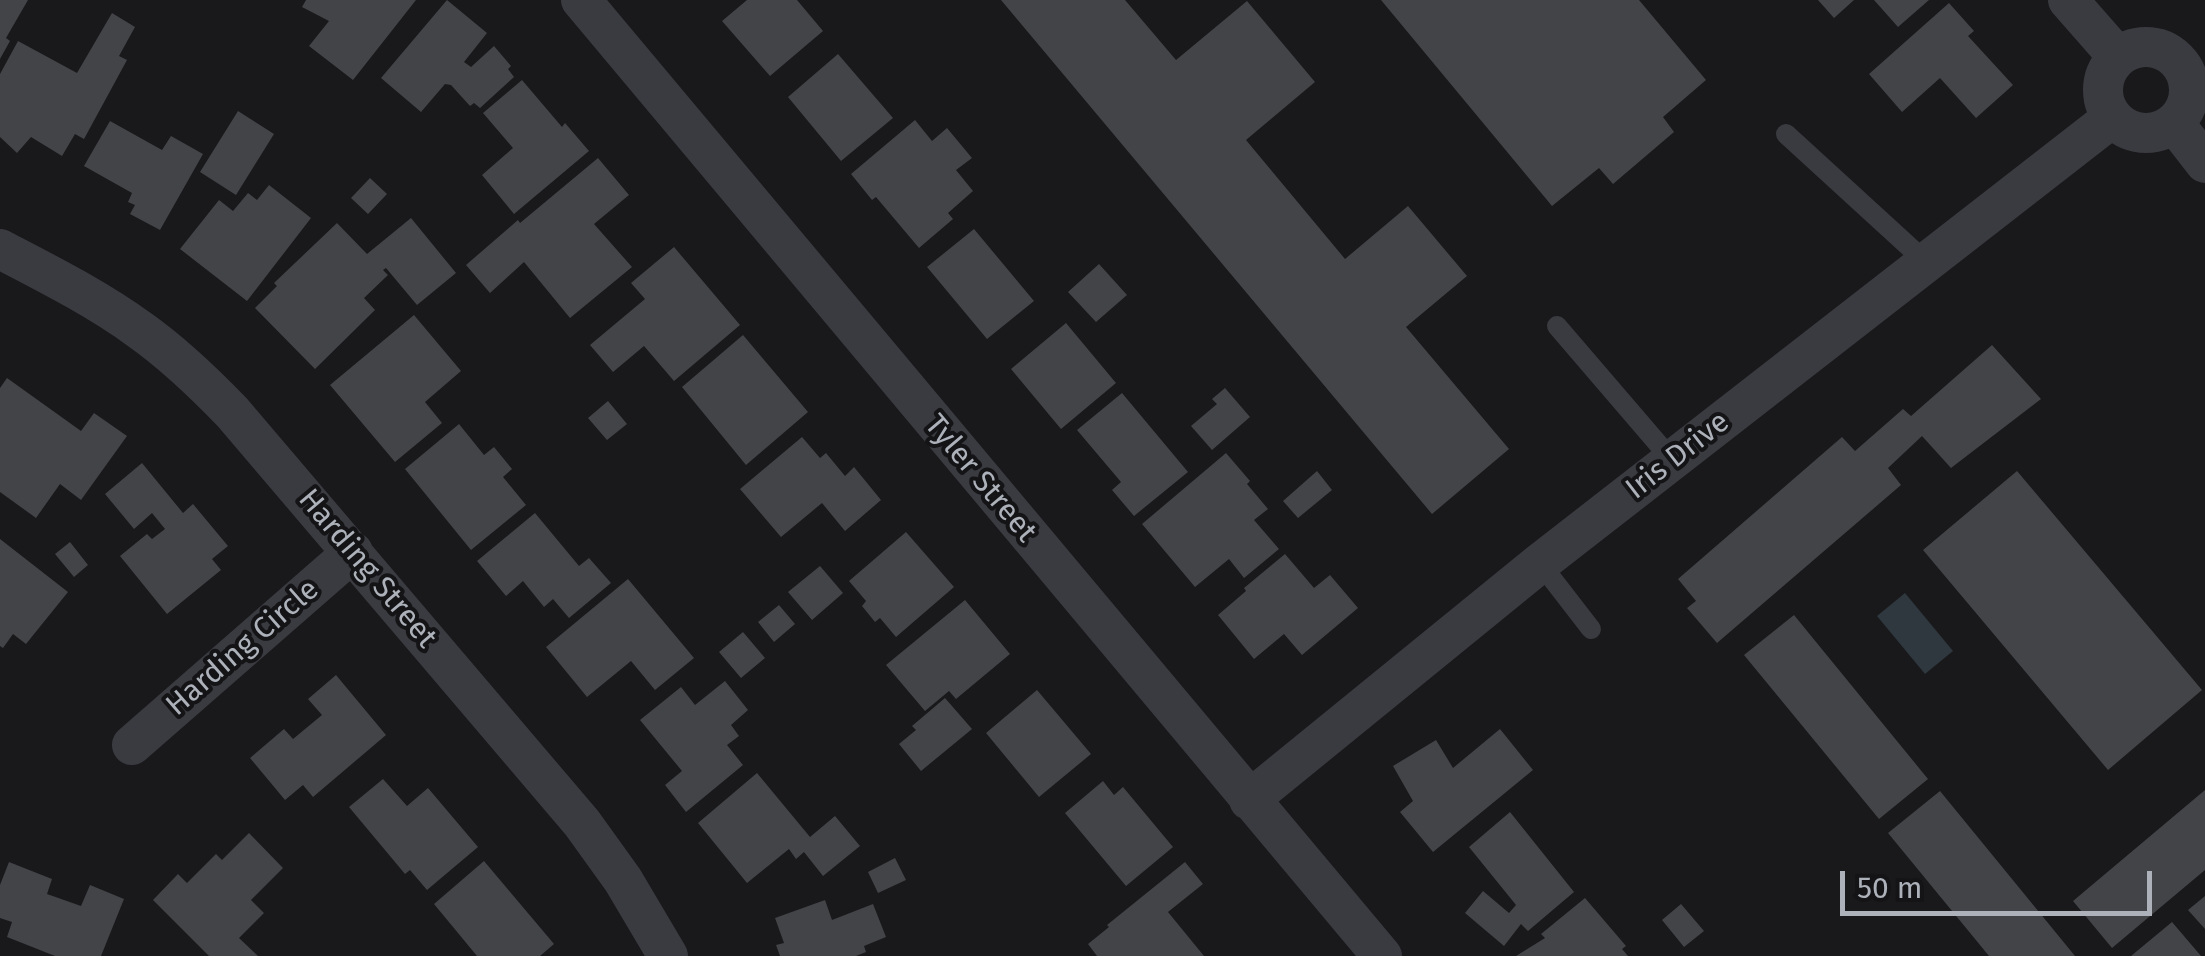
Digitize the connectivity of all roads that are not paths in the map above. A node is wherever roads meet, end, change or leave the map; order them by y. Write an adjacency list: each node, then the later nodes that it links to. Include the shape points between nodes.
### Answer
1 (581, 0): 17 (street, Tyler Street)
2 (2068, 0): 4 (street)
3 (2192, 52): 4 (street, via 2131,48); 6 (street, via 2189,101)
4 (2118, 56): 5 (street, via 2104,80)
5 (2112, 118): 6 (street, via 2134,134); 10 (street, Iris Drive)
6 (2174, 123): 8 (street)
7 (1786, 134): 10 (lane)
8 (2205, 163)
9 (0, 248): 13 (street, Harding Street, via 112,311 171,354 232,412)
10 (1926, 263): 12 (street, Iris Drive)
11 (1558, 326): 12 (lane)
12 (1672, 460): 14 (street, Iris Drive)
13 (353, 552): 16 (street, Harding Circle); 18 (street, Harding Street, via 604,851)
14 (1540, 563): 15 (lane); 17 (street, Iris Drive)
15 (1592, 629)
16 (132, 745)
17 (1249, 800): 19 (street, Tyler Street)
18 (668, 956)
19 (1382, 956)

